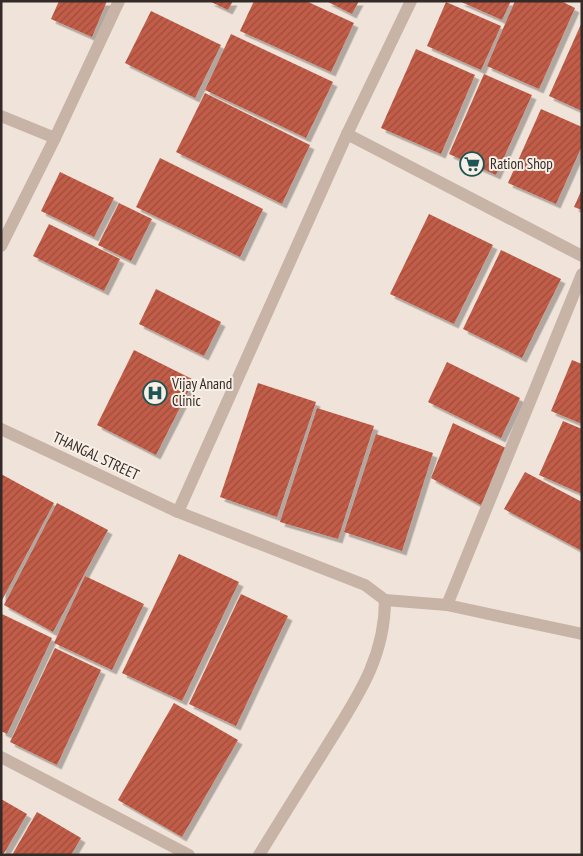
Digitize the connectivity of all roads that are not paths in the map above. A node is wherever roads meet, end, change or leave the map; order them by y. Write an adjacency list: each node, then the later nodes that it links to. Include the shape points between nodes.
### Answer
1 (119, 1): 5 (street)
2 (411, 1): 4 (street)
3 (1, 116): 5 (street)
4 (347, 134): 7 (street); 10 (street)
5 (54, 138): 6 (street)
6 (1, 246)
7 (582, 256)
8 (582, 274): 12 (street)
9 (1, 429): 10 (street, THANGAL STREET)
10 (178, 512): 11 (street, THANGAL STREET, via 365,585)
11 (385, 600): 12 (street); 16 (street, via 380,643 364,686)
12 (447, 605): 13 (street)
13 (582, 634)
14 (1, 757): 15 (street)
15 (189, 855)
16 (259, 855)

